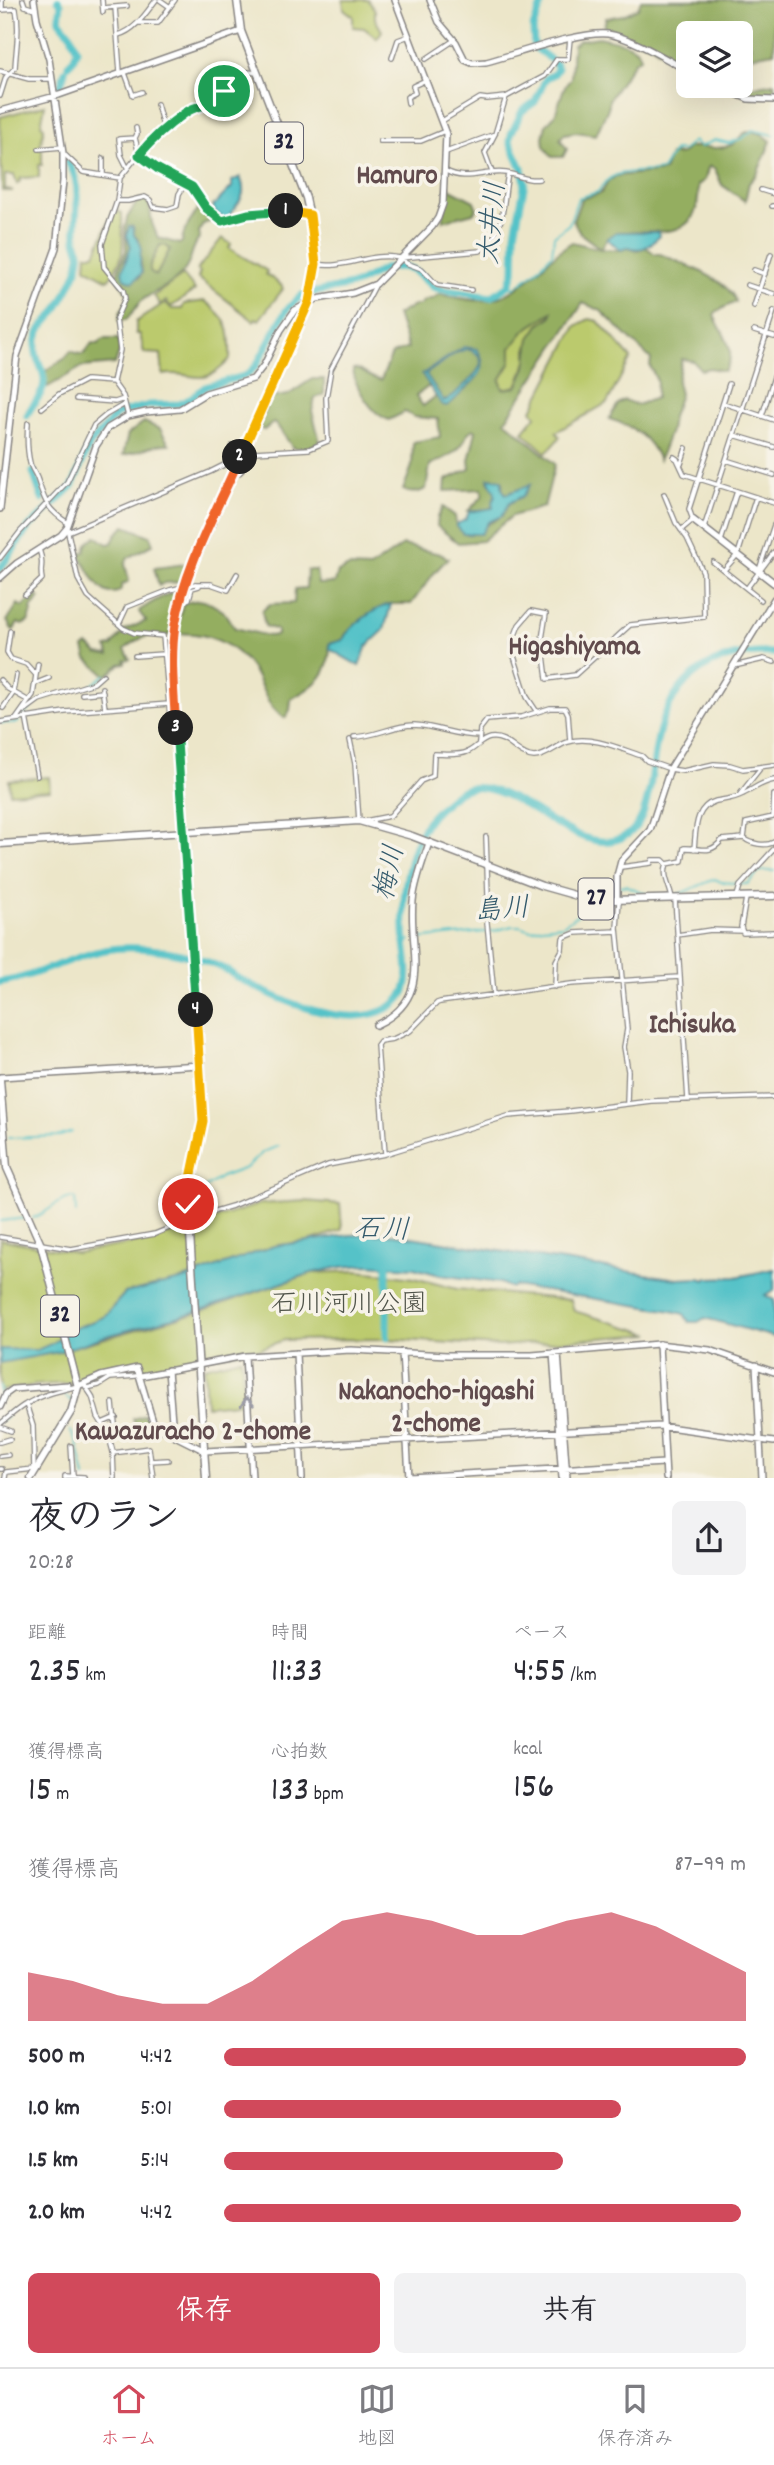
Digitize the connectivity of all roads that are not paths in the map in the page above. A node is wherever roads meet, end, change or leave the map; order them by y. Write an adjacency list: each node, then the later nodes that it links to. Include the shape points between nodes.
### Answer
1 (2, 0): 14 (street, via 2,10)
2 (23, 0): 10 (street)
3 (34, 0): 15 (street)
4 (102, 0): 12 (street, via 103,10)
5 (158, 0): 13 (street); 16 (street)
6 (175, 0): 13 (street)
7 (237, 0): 17 (main road, 32)
8 (395, 0): 19 (street)
9 (430, 0): 21 (street, via 439,22)
10 (25, 6): 14 (street); 15 (street)
11 (127, 6): 12 (street)
12 (115, 7): 18 (street)
13 (170, 7): 16 (street, via 158,23)
14 (16, 9): 26 (street, via 15,68)
15 (35, 9): 29 (street)
16 (137, 23): 18 (street)
17 (241, 31): 27 (main road, 32); 28 (street)
18 (118, 35): 28 (street, via 118,67)
19 (409, 36): 22 (street, via 398,40); 30 (street)
20 (570, 39): 21 (street, via 472,63 465,60); 24 (street, via 608,34); 34 (street, via 568,59 555,62 545,76)
21 (454, 40): 23 (street)
22 (392, 58)
23 (426, 59)
24 (676, 65)
25 (0, 71): 26 (street)
26 (9, 73): 29 (street); 32 (street)
27 (257, 73): 42 (street, via 230,70 216,102 185,113); 63 (main road, 32)
28 (123, 74): 31 (street, via 133,95); 33 (street)
29 (52, 79): 33 (street)
30 (426, 80): 38 (street, via 413,86 415,93 407,97); 40 (street)
31 (142, 92)
32 (0, 96)
33 (55, 97): 39 (street); 48 (street)
34 (506, 97): 40 (street, via 480,98); 44 (street)
35 (746, 98): 36 (street)
36 (774, 100)
37 (157, 103): 42 (street)
38 (408, 103)
39 (0, 111)
40 (442, 121): 43 (street)
41 (136, 128): 45 (street)
42 (164, 130): 50 (street)
43 (445, 131): 46 (street, via 421,141); 49 (street)
44 (495, 134): 49 (street); 54 (street, via 485,153)
45 (135, 138): 50 (street); 52 (street, via 119,139)
46 (380, 141)
47 (39, 149): 48 (street)
48 (63, 150): 55 (street, via 79,170); 108 (street, via 56,248 17,356)
49 (446, 152): 53 (street)
50 (139, 154): 52 (street); 59 (street)
51 (103, 158): 55 (street)
52 (127, 167): 57 (street)
53 (446, 170): 54 (street, via 461,177); 65 (street, via 438,218)
54 (492, 172): 56 (street)
55 (103, 174): 57 (street)
56 (508, 174): 58 (street, via 528,181); 65 (street, via 500,226 484,249)
57 (120, 178): 62 (street)
58 (539, 179)
59 (185, 184): 62 (street, via 177,206 169,209 153,207 145,197); 63 (street, via 222,221 279,210)
60 (761, 190): 61 (street)
61 (774, 193)
62 (117, 201): 81 (street, via 102,244 104,267 125,298 116,319 120,350)
63 (310, 215): 66 (main road, 32)
64 (771, 254): 68 (street)
65 (401, 259): 66 (street, via 376,256 331,266); 69 (street); 72 (street, via 422,269 437,285)
66 (316, 264): 74 (main road, 32)
67 (754, 270): 68 (street)
68 (765, 274): 71 (street)
69 (376, 284): 74 (street, via 353,293); 95 (street, via 331,369 326,398 328,441 301,450)
70 (747, 285): 71 (street)
71 (760, 289): 73 (street); 75 (street)
72 (471, 290)
73 (774, 294)
74 (309, 299): 88 (street, via 295,310 253,379 206,393 180,410); 99 (main road, 32)
75 (754, 306)
76 (774, 311): 78 (street)
77 (754, 331): 78 (street)
78 (766, 335): 79 (street); 87 (street)
79 (774, 337)
80 (774, 377): 89 (street)
81 (113, 382): 84 (street); 86 (street, via 86,380)
82 (729, 384): 85 (street)
83 (76, 399): 84 (street)
84 (125, 402): 88 (street); 107 (street, via 94,425 72,475)
85 (723, 403): 87 (street); 101 (street)
86 (42, 408)
87 (743, 409): 89 (street); 92 (street)
88 (127, 415): 110 (street, via 108,428 96,446)
89 (762, 416): 90 (street)
90 (774, 420)
91 (29, 423): 107 (street, via 30,463)
92 (734, 435): 93 (street); 97 (street)
93 (774, 447)
94 (686, 448): 98 (street)
95 (253, 452): 99 (street, via 239,472); 110 (street, bridge, via 232,446 228,463 210,472 70,531)
96 (674, 457): 98 (street)
97 (726, 460): 100 (street); 102 (street)
98 (681, 466): 101 (street, via 684,474)
99 (235, 467): 130 (main road, 32)
100 (774, 475)
101 (699, 478): 102 (street); 109 (street, via 689,509)
102 (718, 485): 103 (street); 112 (street)
103 (737, 491): 105 (street); 114 (street)
104 (664, 494): 113 (street)
105 (757, 497): 106 (street); 117 (street)
106 (774, 503)
107 (47, 504): 110 (street); 118 (street)
108 (0, 509)
109 (694, 520): 112 (main road); 113 (street)
110 (68, 525): 115 (street); 131 (street, via 84,592)
111 (774, 525): 121 (street)
112 (704, 528): 114 (main road)
113 (681, 530): 151 (street, via 703,572 704,617 630,625 575,675 547,679 542,639 546,614 530,611 512,643 527,697)
114 (721, 541): 117 (main road)
115 (39, 550): 123 (street); 127 (street, via 42,579)
116 (774, 552): 121 (street)
117 (738, 554): 120 (street); 121 (main road)
118 (0, 558)
119 (713, 562): 120 (street)
120 (724, 570): 126 (street)
121 (759, 571): 124 (main road); 126 (street)
122 (237, 573): 125 (street, via 228,590)
123 (0, 578)
124 (774, 583)
125 (207, 584): 130 (street, via 192,588 187,600); 131 (street, bridge, via 170,590 127,607)
126 (747, 588): 129 (street)
127 (25, 595)
128 (774, 599): 137 (street)
129 (761, 600)
130 (180, 602): 154 (main road, 32, via 173,645)
131 (119, 624): 133 (street, via 134,633 163,636)
132 (10, 631): 138 (street, via 6,654)
133 (163, 654): 134 (street); 147 (street)
134 (135, 656)
135 (774, 662): 137 (street)
136 (38, 664): 138 (street)
137 (733, 664): 160 (street)
138 (36, 675): 143 (street)
139 (103, 675): 150 (street, via 94,683 46,697)
140 (15, 676): 144 (street)
141 (48, 678): 143 (street)
142 (0, 680): 144 (street)
143 (34, 684): 146 (street)
144 (14, 692): 146 (street); 148 (street)
145 (82, 694): 149 (street, via 103,690)
146 (29, 701): 150 (street)
147 (169, 704): 149 (street); 154 (street, via 171,719)
148 (3, 708)
149 (105, 708): 152 (street)
150 (23, 712): 153 (street)
151 (537, 712): 156 (street, via 487,720); 157 (street, via 565,709)
152 (26, 717): 153 (street); 162 (street)
153 (15, 720): 155 (street)
154 (176, 720): 167 (main road, 32)
155 (0, 722)
156 (479, 736): 158 (street); 166 (street, via 414,725 352,738)
157 (570, 741): 158 (street, via 535,757 496,738); 160 (street, via 608,745)
158 (479, 743): 166 (street, via 465,753 434,754 433,776 421,781 390,816)
159 (774, 765): 161 (street)
160 (670, 769): 161 (street, via 684,771 715,764); 177 (street, via 650,830)
161 (760, 769): 165 (street)
162 (37, 776)
163 (774, 780): 165 (street)
164 (774, 794): 169 (street, via 773,817 746,822)
165 (736, 798): 173 (street, via 701,810)
166 (361, 821): 167 (main road, 27); 170 (main road, 27)
167 (183, 831): 172 (main road, 27); 192 (main road, 32)
168 (486, 837): 176 (street)
169 (744, 838): 171 (street, via 767,845); 173 (street, via 722,840 709,850)
170 (428, 842): 176 (main road, 27); 191 (street, via 413,902 413,988 403,1006)
171 (774, 842)
172 (0, 844)
173 (694, 849): 175 (street, via 684,848 682,861)
174 (774, 849): 180 (street, via 740,886)
175 (667, 864): 177 (street, via 652,860); 181 (street, via 666,881)
176 (488, 865): 182 (main road, 27, via 563,893); 190 (street, via 485,902)
177 (619, 867): 182 (street)
178 (746, 896): 179 (main road, 27); 180 (main road, 27); 184 (street)
179 (774, 896)
180 (737, 897): 181 (main road, 27)
181 (673, 898): 182 (main road, 27); 186 (street)
182 (618, 900): 183 (street)
183 (617, 931): 188 (street); 189 (street, via 563,938)
184 (743, 931): 185 (street); 186 (street)
185 (774, 932)
186 (677, 935): 187 (street)
187 (679, 977): 188 (street); 195 (street)
188 (623, 980): 189 (street); 196 (street)
189 (555, 987): 190 (street)
190 (494, 995): 197 (street, via 437,1003 410,1031 380,1041)
191 (376, 1026)
192 (200, 1065): 193 (street); 198 (main road, 32, via 203,1121 190,1183)
193 (0, 1079): 200 (main road, 32, via 7,1168)
194 (774, 1097): 195 (street)
195 (688, 1100): 196 (street)
196 (627, 1103): 197 (street, via 508,1116)
197 (384, 1154): 198 (street, via 328,1165)
198 (190, 1222): 200 (street, via 99,1246); 206 (main road, 32)
199 (0, 1237): 200 (street)
200 (42, 1247): 212 (main road, 32)
201 (659, 1344): 204 (street); 207 (street, via 710,1350); 219 (street)
202 (402, 1352): 203 (street); 204 (street); 225 (street)
203 (296, 1353): 205 (street); 229 (street)
204 (556, 1353): 221 (street)
205 (245, 1356): 206 (street); 231 (street, one-way to 205)
206 (199, 1364): 208 (street); 232 (main road, 32)
207 (756, 1365): 209 (street); 226 (street)
208 (168, 1370): 210 (street); 222 (street)
209 (774, 1372)
210 (138, 1376): 212 (street, via 137,1368); 222 (street, via 153,1422)
211 (68, 1385): 212 (street); 215 (street, via 13,1390)
212 (82, 1385): 214 (street); 217 (street); 242 (main road)
213 (113, 1403): 216 (street)
214 (26, 1404): 218 (street); 242 (street, via 33,1426)
215 (0, 1407)
216 (116, 1417): 217 (street); 223 (street)
217 (102, 1423): 233 (street)
218 (0, 1425): 220 (street)
219 (663, 1426): 221 (street); 226 (street); 240 (street)
220 (11, 1431)
221 (561, 1431): 225 (street); 241 (street)
222 (173, 1434): 232 (street)
223 (116, 1435)
224 (10, 1439): 227 (street)
225 (407, 1439): 229 (street); 245 (street)
226 (760, 1440): 228 (street); 255 (street)
227 (0, 1442)
228 (774, 1442)
229 (301, 1445): 231 (street); 252 (street)
230 (71, 1446): 237 (street)
231 (250, 1448): 232 (street); 251 (street)
232 (205, 1451): 250 (main road, 32)
233 (113, 1453): 239 (street, via 149,1448); 248 (street)
234 (8, 1455): 235 (street)
235 (0, 1456)
236 (79, 1457): 237 (street)
237 (73, 1459): 243 (street)
238 (168, 1460): 239 (street)
239 (150, 1461): 249 (street)
240 (665, 1463): 241 (street); 254 (street)
241 (564, 1469): 245 (street); 253 (street)
242 (33, 1473): 246 (street, via 6,1472)
243 (73, 1476): 244 (street); 247 (street)
244 (84, 1477)
245 (409, 1477)
246 (5, 1478)
247 (65, 1478)
248 (114, 1478)
249 (153, 1478)
250 (206, 1478)
251 (251, 1478)
252 (302, 1478)
253 (564, 1478)
254 (666, 1478)
255 (762, 1478)

